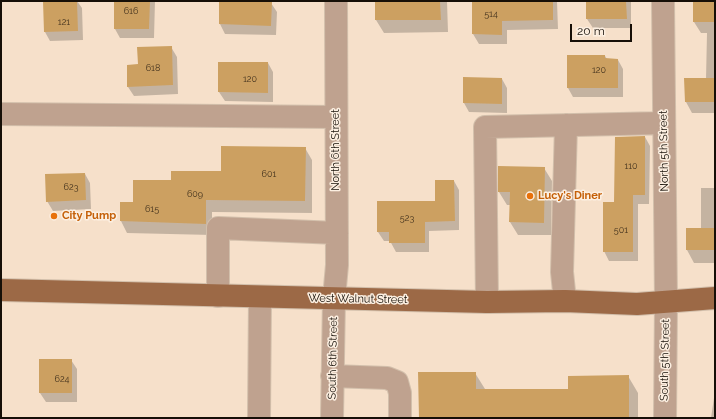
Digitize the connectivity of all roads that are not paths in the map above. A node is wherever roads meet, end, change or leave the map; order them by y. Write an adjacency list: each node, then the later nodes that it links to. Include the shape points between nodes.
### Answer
1 (336, 1): 4 (street, North 6th Street)
2 (663, 1): 5 (street, North 5th Street)
3 (1, 114): 4 (street)
4 (336, 117): 7 (street, North 6th Street)
5 (664, 123): 6 (street); 15 (street, North 5th Street)
6 (566, 125): 13 (street, via 562,272); 14 (street, via 485,126)
7 (337, 233): 9 (street, via 218,228); 11 (street, North 6th Street)
8 (1, 290): 9 (main road, West Walnut Street)
9 (218, 296): 10 (main road, West Walnut Street)
10 (260, 297): 11 (main road, West Walnut Street); 17 (street)
11 (334, 298): 14 (main road, West Walnut Street); 16 (street, South 6th Street)
12 (715, 298): 15 (main road, West Walnut Street)
13 (565, 301): 14 (main road, West Walnut Street); 15 (main road, West Walnut Street, via 637,304)
14 (487, 302)
15 (666, 302): 20 (street, South 5th Street)
16 (332, 376): 18 (street, South 6th Street); 19 (street, via 387,378 397,382 400,393)
17 (259, 418)
18 (332, 418)
19 (400, 418)
20 (664, 418)

